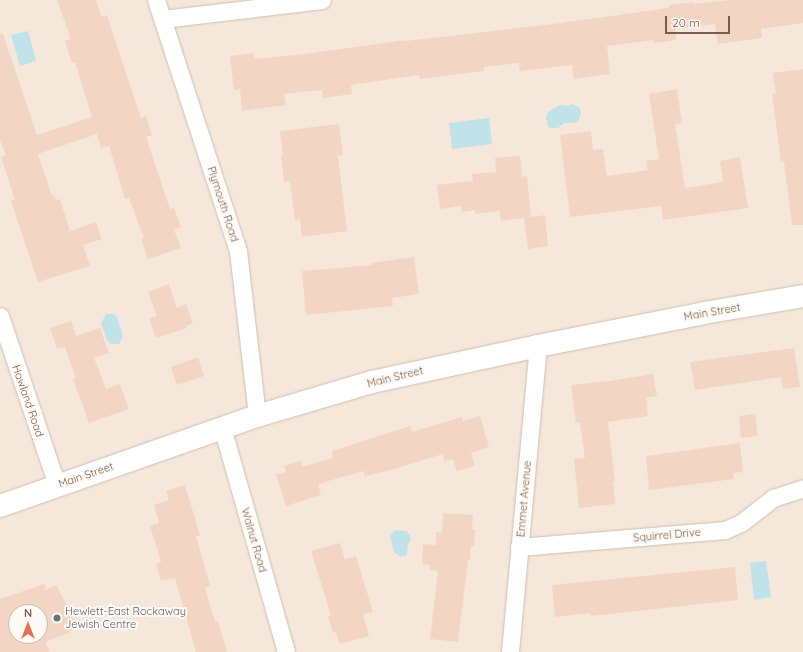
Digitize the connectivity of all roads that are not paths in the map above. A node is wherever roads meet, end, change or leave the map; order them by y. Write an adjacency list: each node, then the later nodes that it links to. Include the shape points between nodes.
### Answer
1 (156, 0): 3 (street, Plymouth Road)
2 (322, 0): 3 (street)
3 (163, 20): 7 (street, Plymouth Road, via 238,251)
4 (803, 296): 6 (main road, Main Street)
5 (0, 316): 9 (street, Howland Road)
6 (538, 346): 7 (main road, Main Street, via 386,379); 12 (street, Emmet Avenue)
7 (257, 416): 8 (main road, Main Street)
8 (222, 427): 9 (main road, Main Street); 13 (street, Walnut Road)
9 (56, 485): 11 (main road, Main Street)
10 (803, 488): 12 (street, Squirrel Drive, via 773,498 741,523 725,530)
11 (0, 506)
12 (519, 547): 14 (street, Emmet Avenue)
13 (286, 652)
14 (510, 652)

